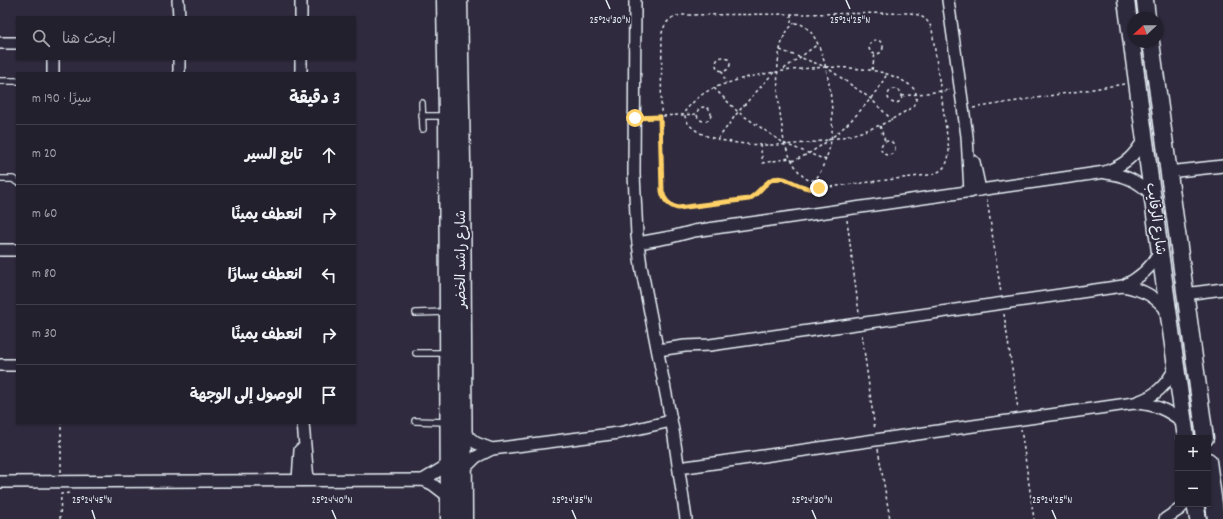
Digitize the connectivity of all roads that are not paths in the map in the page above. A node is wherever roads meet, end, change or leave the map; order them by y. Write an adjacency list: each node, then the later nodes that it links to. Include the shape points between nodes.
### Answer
1 (178, 0): 10 (street)
2 (301, 0): 11 (street)
3 (445, 0): 27 (street, شارع راشد الخضر)
4 (459, 0): 59 (street, شارع راشد الخضر)
5 (635, 0): 37 (street, via 634,188)
6 (948, 0): 35 (street, via 967,136)
7 (1126, 0): 29 (street, شارع الرقايب)
8 (1145, 0): 9 (street)
9 (1146, 12)
10 (178, 16)
11 (301, 16)
12 (0, 43): 13 (street)
13 (16, 43)
14 (1152, 48): 32 (street, شارع الرقايب)
15 (53, 60): 19 (street)
16 (59, 60): 20 (street)
17 (179, 60): 21 (street)
18 (301, 60): 22 (street)
19 (53, 72)
20 (59, 72)
21 (179, 72)
22 (301, 72)
23 (0, 81): 24 (lane)
24 (16, 81)
25 (422, 102): 26 (lane)
26 (422, 116): 27 (lane); 28 (lane)
27 (447, 116): 44 (street, شارع راشد الخضر)
28 (423, 129)
29 (1144, 139): 31 (street, via 1138,151 1128,160 1117,168); 36 (street, شارع الرقايب)
30 (1223, 166): 32 (street)
31 (1105, 172): 35 (street); 36 (street, via 1130,178)
32 (1168, 172): 43 (street, شارع الرقايب)
33 (0, 179): 34 (lane)
34 (16, 181)
35 (979, 191): 37 (street, via 671,237)
36 (1152, 195): 40 (street, شارع الرقايب)
37 (638, 239): 49 (street)
38 (0, 250): 39 (street)
39 (16, 250)
40 (1160, 252): 41 (street, via 1145,273); 45 (street, شارع الرقايب)
41 (1124, 286): 45 (street, via 1149,294); 49 (street)
42 (1223, 289): 43 (street)
43 (1185, 294): 60 (street, شارع الرقايب)
44 (448, 312): 46 (lane); 48 (street, شارع راشد الخضر)
45 (1168, 312): 52 (street, شارع الرقايب)
46 (416, 313)
47 (416, 353): 48 (lane)
48 (449, 353): 55 (street, شارع راشد الخضر)
49 (658, 354): 56 (street)
50 (16, 364): 51 (street)
51 (0, 365)
52 (1175, 368): 53 (street, via 1169,380 1159,390 1148,398); 58 (street, شارع الرقايب)
53 (1134, 403): 58 (street, via 1148,404 1173,414); 63 (street)
54 (416, 421): 55 (lane)
55 (449, 422): 62 (street, شارع راشد الخضر)
56 (672, 425): 61 (street, via 638,433 619,433); 63 (street)
57 (303, 427): 66 (street)
58 (1185, 431)
59 (463, 432): 61 (street, via 476,444); 64 (street, شارع راشد الخضر)
60 (1205, 435)
61 (492, 449): 64 (street, via 476,457)
62 (449, 463): 67 (street); 69 (street, شارع راشد الخضر)
63 (679, 468): 75 (street)
64 (464, 469): 74 (street, شارع راشد الخضر)
65 (1210, 471): 72 (street)
66 (303, 480): 67 (street); 68 (street)
67 (423, 480): 69 (street)
68 (0, 482)
69 (449, 497): 73 (street, شارع راشد الخضر)
70 (1182, 507): 76 (street)
71 (1196, 507): 77 (street)
72 (1218, 513)
73 (449, 519)
74 (464, 519)
75 (686, 519)
76 (1165, 519)
77 (1198, 519)

